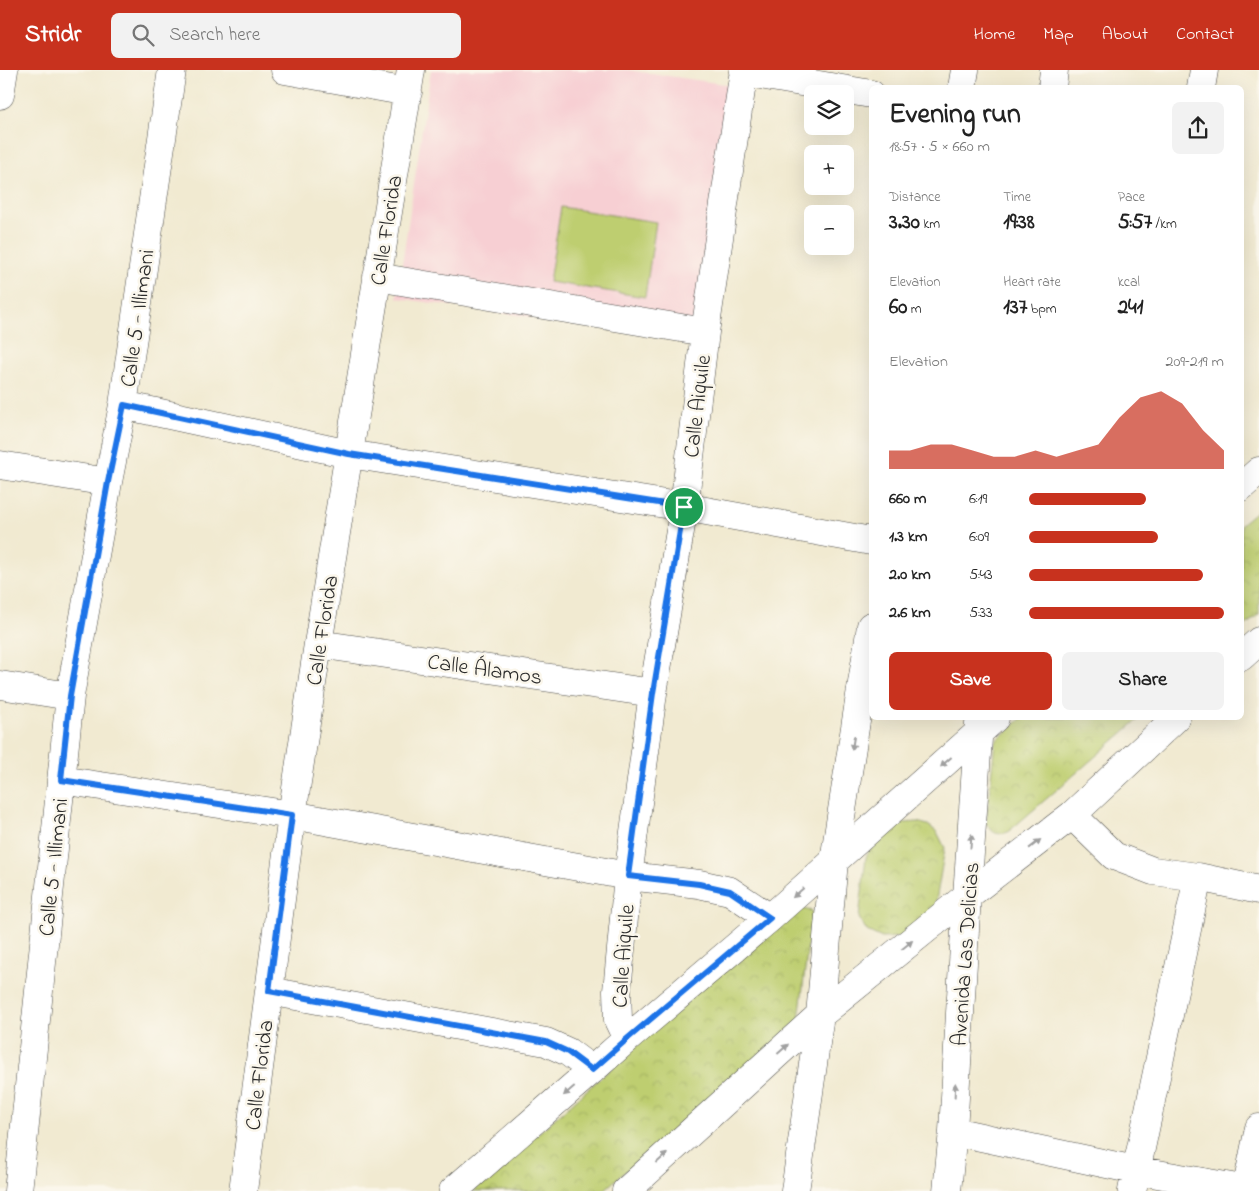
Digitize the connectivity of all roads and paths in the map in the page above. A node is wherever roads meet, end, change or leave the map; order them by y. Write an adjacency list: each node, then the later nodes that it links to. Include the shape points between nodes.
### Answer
1 (4, 70): 13 (street)
2 (172, 70): 16 (street, Calle 5 - Illimani)
3 (285, 70): 8 (street)
4 (965, 70): 9 (street)
5 (1054, 70): 10 (street)
6 (1204, 70): 11 (street)
7 (743, 71): 12 (street); 15 (street, Calle Aiquile)
8 (409, 81): 14 (street, Calle Florida)
9 (962, 85)
10 (1052, 85)
11 (1202, 85)
12 (869, 94)
13 (0, 95)
14 (377, 277): 15 (street); 17 (street, Calle Florida)
15 (705, 332): 22 (street, Calle Aiquile)
16 (124, 405): 17 (street); 20 (street, Calle 5 - Illimani)
17 (349, 454): 22 (street); 26 (street, Calle Florida)
18 (0, 465): 20 (street)
19 (1259, 470): 21 (street)
20 (108, 482): 30 (street, Calle 5 - Illimani)
21 (1244, 484)
22 (684, 507): 23 (street); 29 (street, Calle Aiquile)
23 (869, 541)
24 (869, 639): 36 (street, one-way to 36)
25 (1259, 641): 27 (street)
26 (318, 644): 29 (street, Calle Álamos); 34 (street, Calle Florida)
27 (1244, 654)
28 (0, 685): 30 (street)
29 (653, 693): 37 (street, Calle Aiquile)
30 (70, 696): 33 (street, Calle 5 - Illimani)
31 (1174, 720): 35 (street)
32 (984, 723): 36 (street, one-way to 36); 40 (street, Avenida Las Delicias, one-way to 32)
33 (61, 780): 34 (street); 50 (street, Calle 5 - Illimani)
34 (292, 815): 37 (street); 42 (street, Calle Florida)
35 (1072, 815): 38 (street, via 1114,856 1153,871); 40 (street, one-way to 35)
36 (834, 861): 41 (street, one-way to 41); 43 (street)
37 (628, 876): 41 (street, via 730,891); 44 (street, Calle Aiquile, via 617,991 618,1020)
38 (1198, 877): 39 (street); 48 (street)
39 (1259, 890)
40 (967, 896): 43 (street, one-way to 40); 47 (street, Avenida Las Delicias, one-way to 40)
41 (770, 918): 44 (street)
42 (269, 991): 45 (street, via 546,1042 568,1052); 51 (street, Calle Florida)
43 (820, 1015): 53 (street, one-way to 43); 54 (street)
44 (627, 1039): 45 (street)
45 (592, 1070): 52 (street, one-way to 52)
46 (1259, 1128): 49 (street)
47 (953, 1131): 48 (street); 55 (street, Avenida Las Delicias)
48 (1133, 1181): 49 (street)
49 (1249, 1190)
50 (18, 1191)
51 (243, 1191)
52 (453, 1191)
53 (626, 1191)
54 (796, 1191)
55 (947, 1191)

